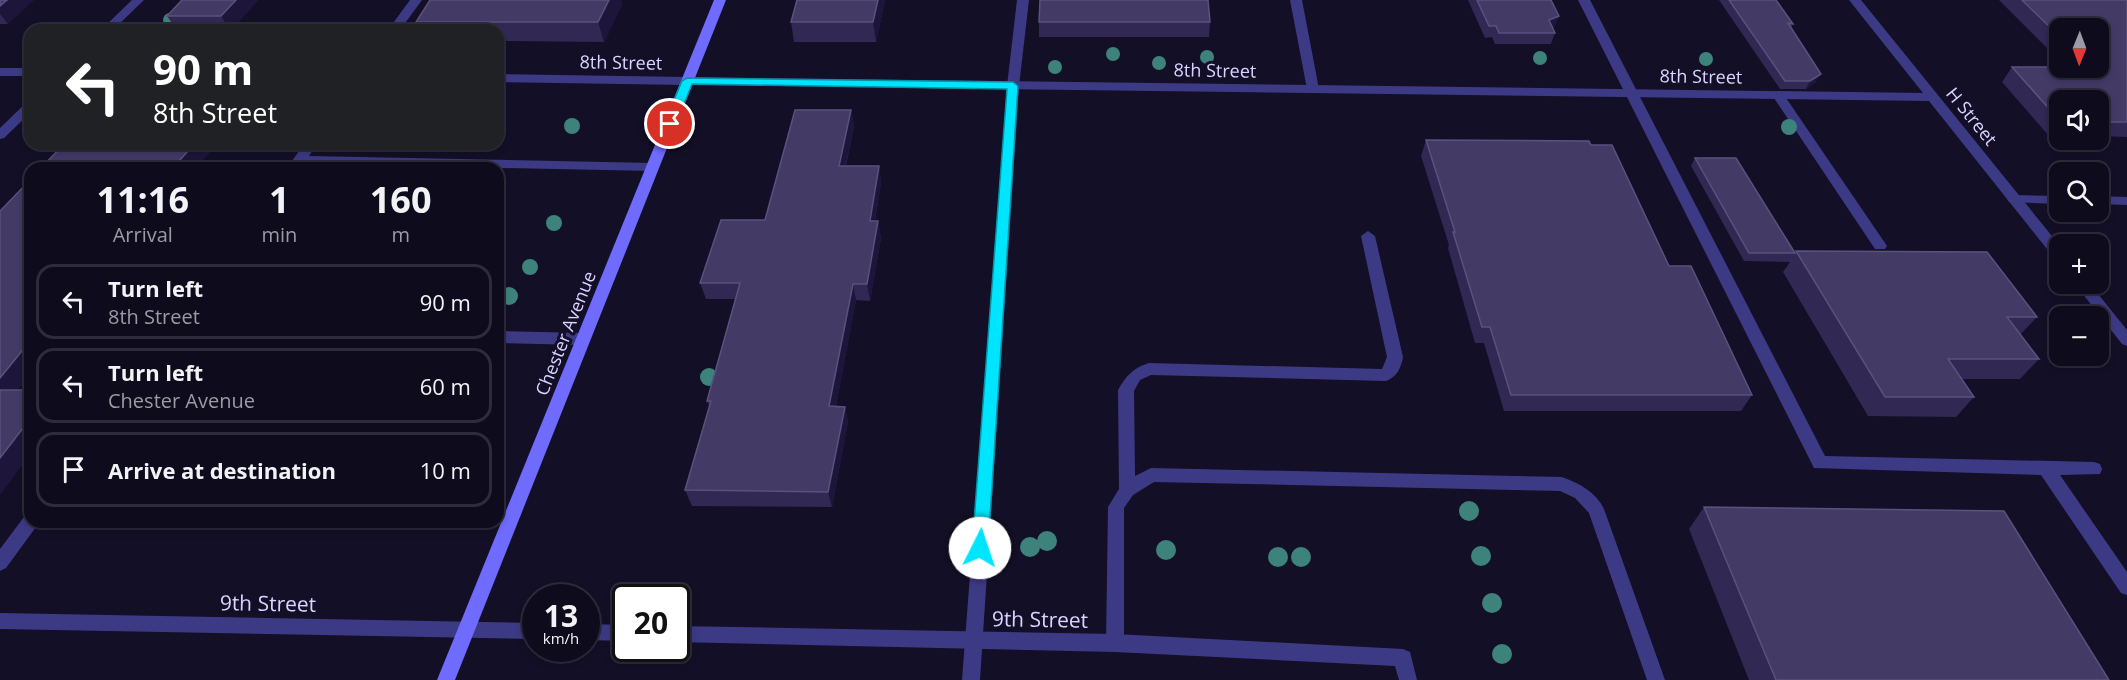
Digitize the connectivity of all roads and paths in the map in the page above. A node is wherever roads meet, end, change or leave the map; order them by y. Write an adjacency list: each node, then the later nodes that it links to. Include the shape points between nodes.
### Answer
1 (138, 0): 8 (street)
2 (416, 0): 9 (street)
3 (720, 0): 13 (main road, Chester Avenue)
4 (1023, 0): 14 (street)
5 (1296, 0): 15 (street)
6 (1584, 0): 16 (street)
7 (1855, 0): 18 (street, H Street)
8 (113, 24)
9 (398, 24)
10 (0, 72): 11 (street)
11 (24, 72)
12 (504, 78): 13 (street, 8th Street)
13 (687, 81): 14 (street, 8th Street); 22 (main road, Chester Avenue)
14 (1013, 86): 15 (street, 8th Street); 44 (street)
15 (1314, 89): 16 (street, 8th Street)
16 (1634, 94): 17 (street, 8th Street); 34 (street, via 1820,463)
17 (1778, 95): 18 (street, 8th Street); 29 (street)
18 (1932, 97): 23 (street, H Street)
19 (24, 112): 20 (street)
20 (0, 135)
21 (504, 165): 22 (street)
22 (653, 167): 32 (main road, Chester Avenue)
23 (2014, 199): 24 (street); 28 (street, H Street)
24 (2049, 200)
25 (2109, 200): 26 (street)
26 (2127, 201)
27 (1368, 236): 36 (street, via 1395,357 1386,375 1149,369 1135,376 1126,390)
28 (2049, 242)
29 (1880, 246)
30 (2090, 294): 33 (street)
31 (504, 337): 32 (street)
32 (583, 339): 41 (main road, Chester Avenue)
33 (2127, 340)
34 (2046, 468): 35 (street); 39 (street)
35 (2094, 469)
36 (1127, 490): 45 (street, via 1116,507); 49 (street, via 1151,475 1562,484 1581,493 1596,509)
37 (26, 528): 38 (street)
38 (0, 563)
39 (2127, 587)
40 (0, 621): 41 (street, 9th Street)
41 (466, 630): 42 (street, 9th Street); 46 (main road, Chester Avenue)
42 (522, 631)
43 (690, 634): 44 (street, 9th Street)
44 (974, 640): 45 (street, 9th Street); 47 (street)
45 (1115, 643): 48 (street, 9th Street, via 1403,658)
46 (446, 680)
47 (970, 680)
48 (1408, 680)
49 (1656, 680)

